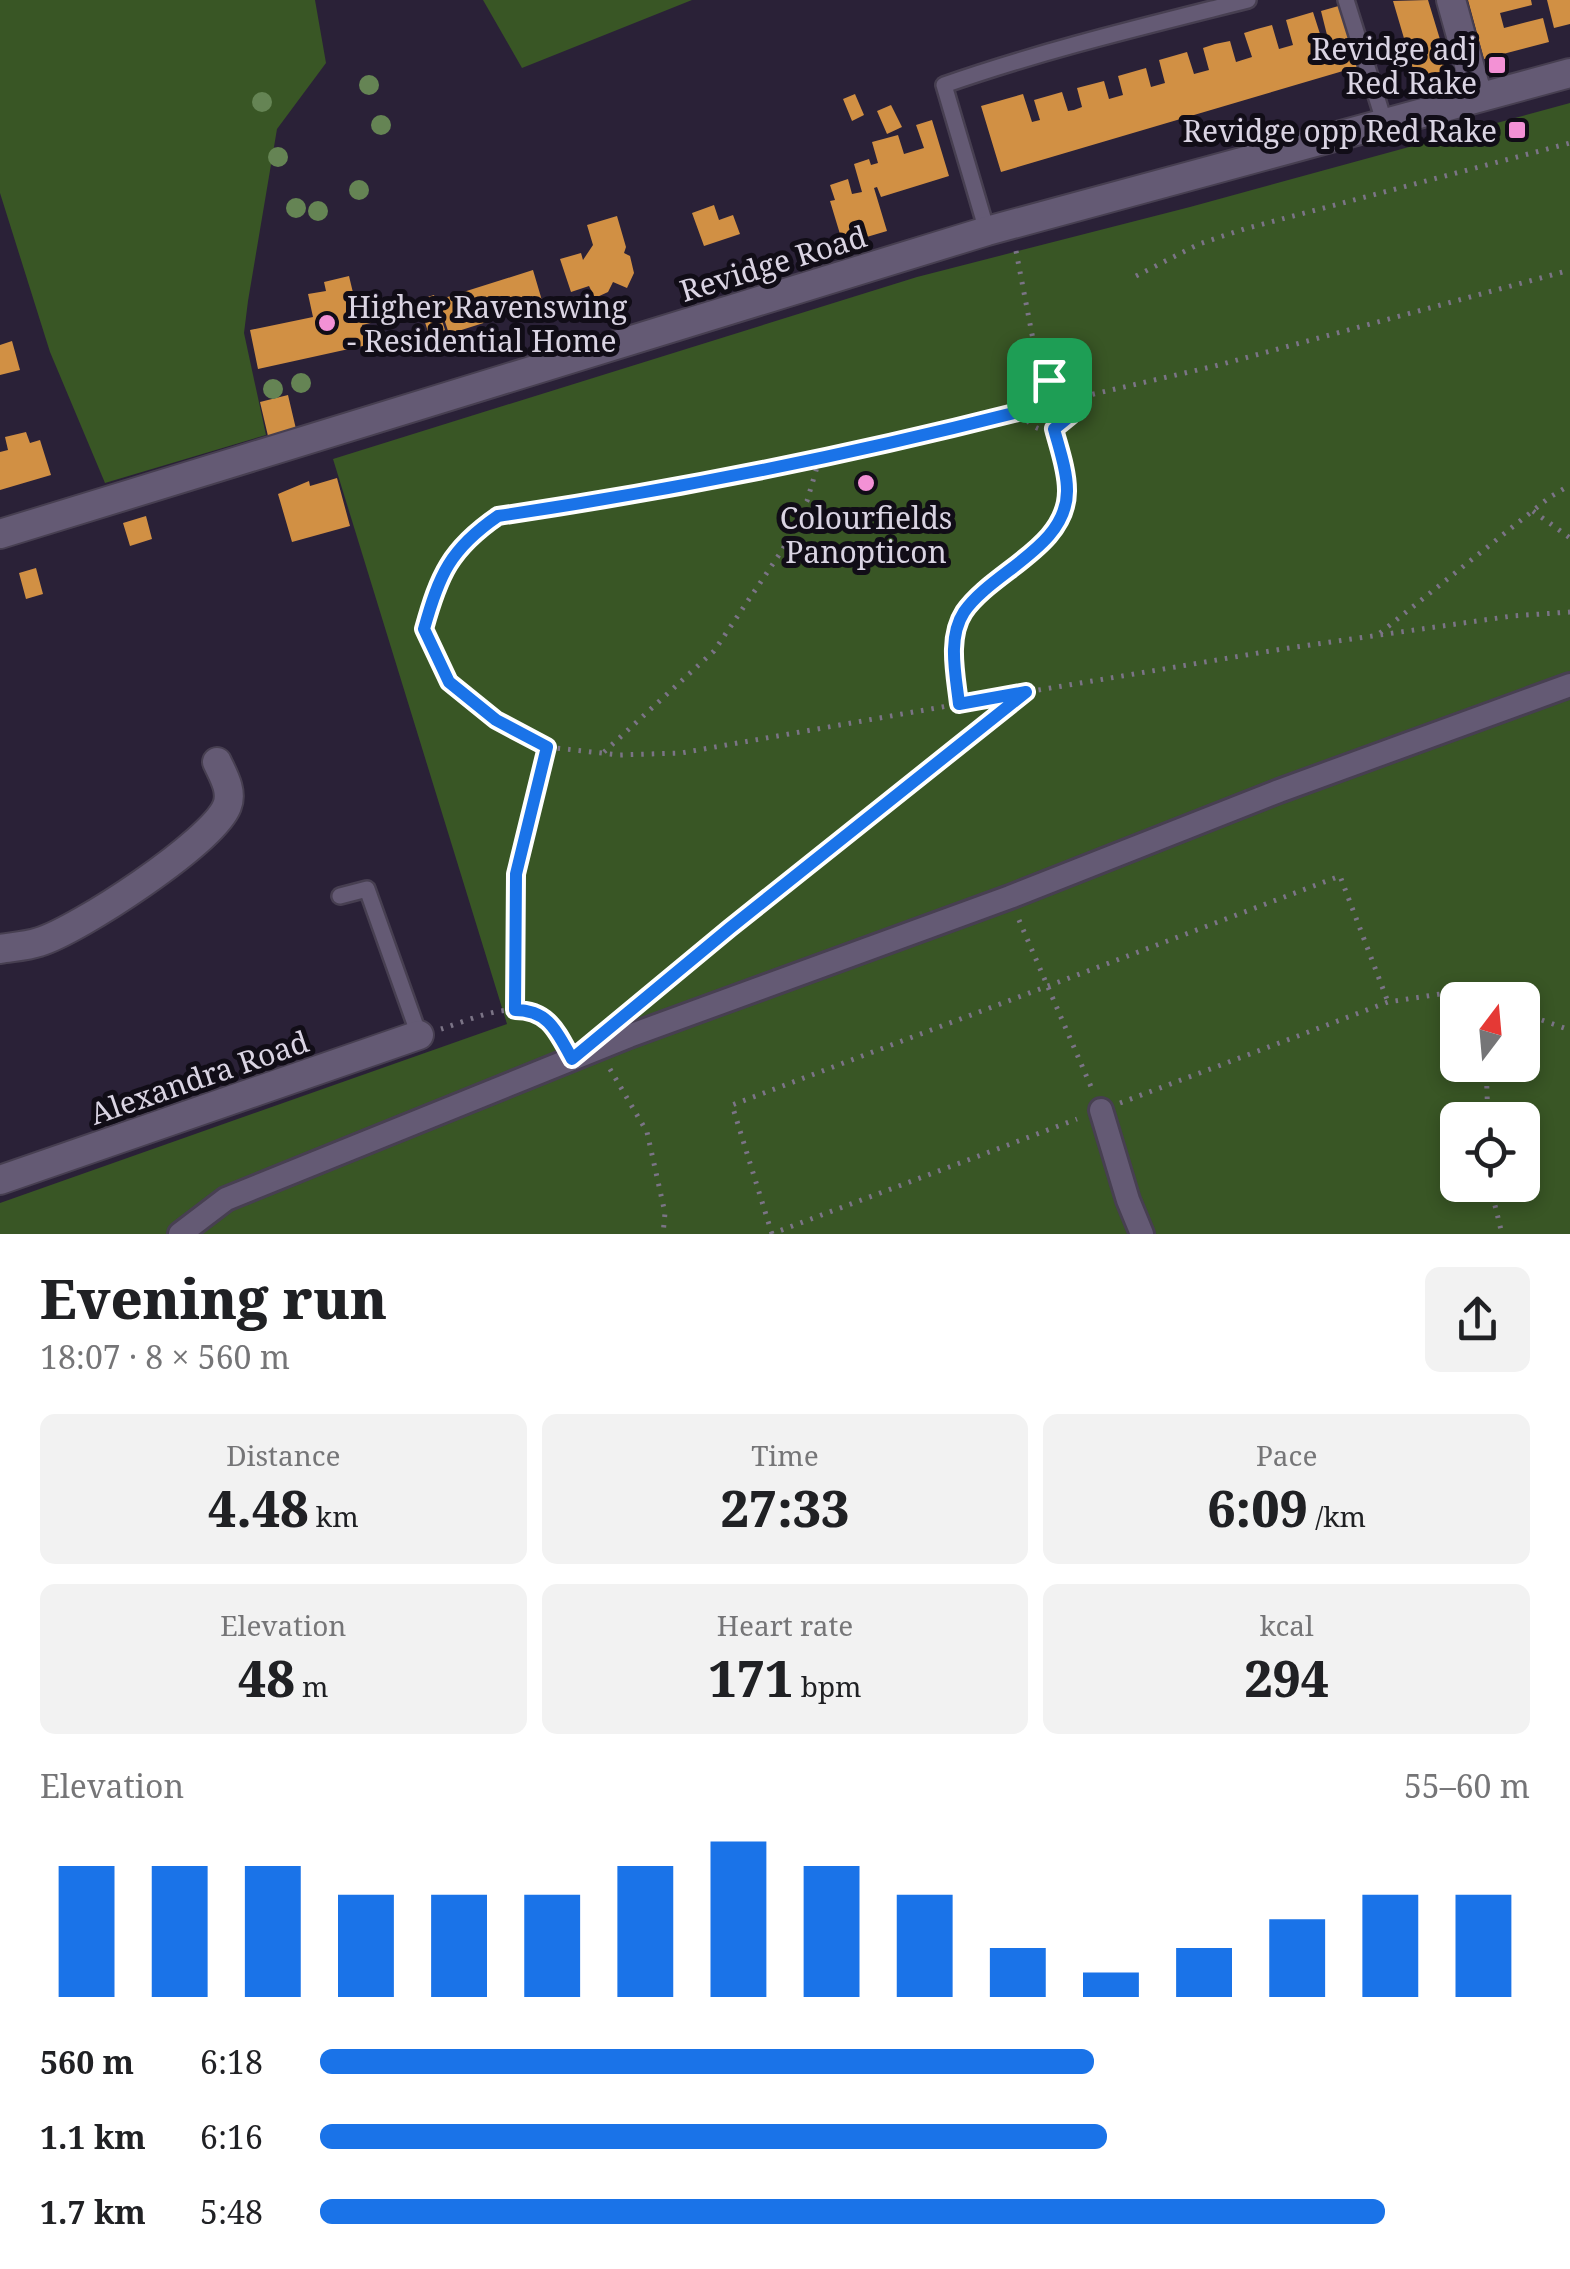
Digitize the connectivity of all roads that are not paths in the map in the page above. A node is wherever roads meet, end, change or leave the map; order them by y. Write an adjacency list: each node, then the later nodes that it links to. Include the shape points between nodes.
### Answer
1 (1248, 0): 7 (lane, via 1018,58 944,85)
2 (1346, 0): 6 (lane)
3 (1451, 0): 5 (street)
4 (1570, 72): 5 (street, Revidge Road)
5 (1478, 97): 6 (street, Revidge Road)
6 (1384, 121): 7 (street, Revidge Road)
7 (999, 228): 8 (street, Revidge Road)
8 (0, 534)
9 (1570, 686): 16 (street, via 598,1048 226,1198)
10 (216, 762): 12 (street, via 228,787 226,808 209,831 137,888 40,942)
11 (340, 896): 13 (lane, via 367,889)
12 (0, 949)
13 (420, 1035): 15 (street, Alexandra Road)
14 (1101, 1110): 17 (street)
15 (0, 1180)
16 (180, 1234)
17 (1142, 1234)

